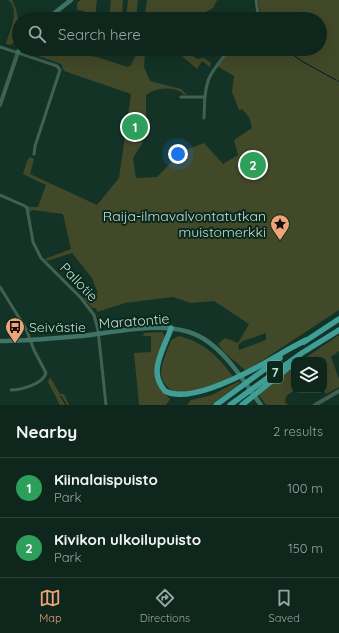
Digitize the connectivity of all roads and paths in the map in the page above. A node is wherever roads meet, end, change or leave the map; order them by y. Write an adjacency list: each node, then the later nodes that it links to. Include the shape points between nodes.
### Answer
1 (71, 0): 3 (main road)
2 (256, 0): 4 (street)
3 (56, 12)
4 (258, 12)
5 (0, 47): 6 (street)
6 (12, 50)
7 (17, 56): 12 (street)
8 (32, 56): 14 (street, via 58,66 60,70)
9 (224, 56): 11 (street, via 207,81)
10 (181, 97): 11 (street)
11 (204, 97): 13 (street)
12 (0, 104)
13 (204, 118)
14 (34, 154)
15 (0, 195): 20 (street, Pallotie, via 27,208 31,236 40,258 90,309 96,321)
16 (0, 287): 21 (street)
17 (339, 319): 22 (highway, 7)
18 (171, 328): 20 (main road, Maratontie); 22 (highway, via 158,363 158,378 166,392 183,399 199,398 222,388); 29 (main road, Maratontie, via 196,334 210,343 224,356)
19 (339, 330): 24 (highway, 7)
20 (98, 334): 21 (main road, Maratontie); 30 (street, Pallotie)
21 (30, 340): 23 (main road, Maratontie); 27 (street, via 45,370 45,377 21,390)
22 (306, 340): 31 (highway, 7)
23 (0, 341)
24 (322, 341): 25 (highway); 32 (highway, 7)
25 (303, 357)
26 (291, 365): 33 (highway)
27 (11, 390)
28 (339, 391): 34 (street)
29 (259, 403)
30 (106, 405)
31 (216, 405)
32 (230, 405)
33 (242, 405)
34 (315, 405)

